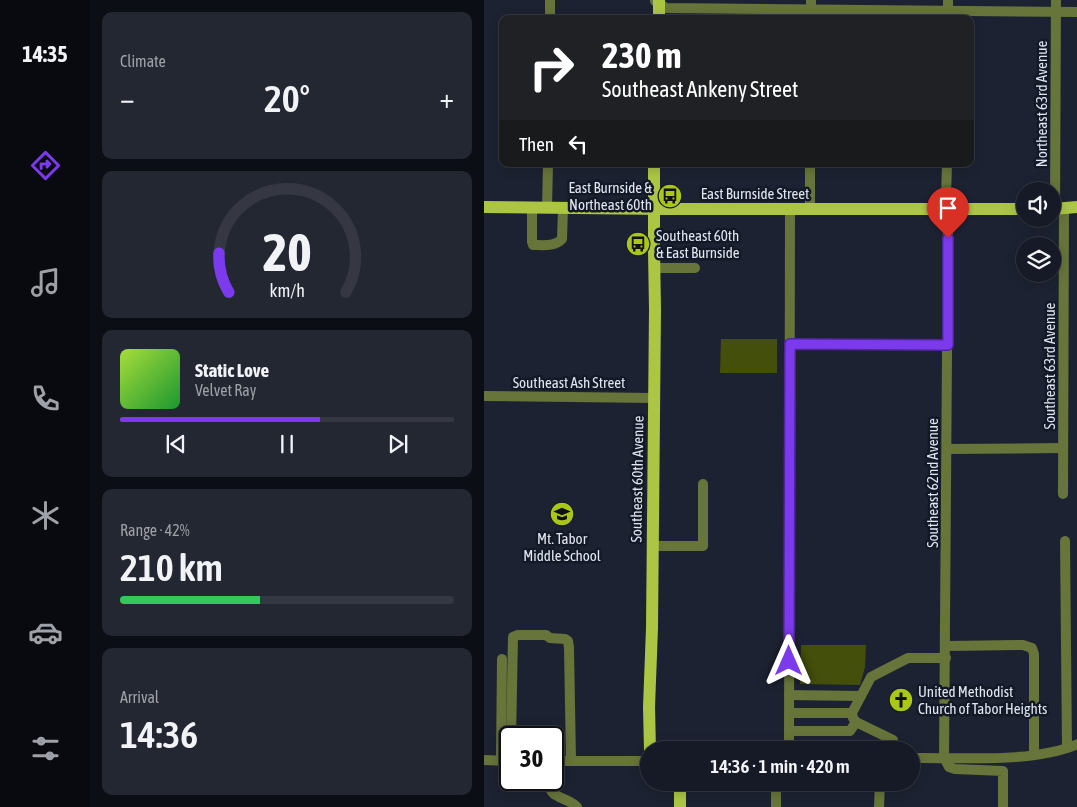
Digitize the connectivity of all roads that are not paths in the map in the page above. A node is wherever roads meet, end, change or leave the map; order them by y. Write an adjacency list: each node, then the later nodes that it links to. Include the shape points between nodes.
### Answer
1 (550, 0): 8 (street)
2 (948, 0): 10 (street)
3 (1056, 0): 6 (street, Northeast 63rd Avenue)
4 (657, 1): 5 (street, via 666,8); 9 (main road)
5 (811, 10): 10 (street)
6 (1056, 12): 7 (street); 10 (street); 15 (street, Northeast 63rd Avenue)
7 (1077, 12)
8 (550, 15)
9 (659, 15)
10 (948, 15)
11 (548, 167): 19 (street)
12 (654, 167): 23 (main road, Southeast 60th Avenue)
13 (810, 167): 22 (street)
14 (947, 167): 24 (street, Southeast 62nd Avenue)
15 (1057, 182)
16 (484, 207): 17 (main road, East Burnside Street)
17 (532, 207): 19 (main road, East Burnside Street); 20 (street, via 533,245 560,242)
18 (1077, 207): 26 (main road)
19 (547, 208): 20 (main road, East Burnside Street)
20 (563, 208): 23 (main road, East Burnside Street)
21 (790, 208): 22 (main road, East Burnside Street); 23 (main road, East Burnside Street); 30 (street)
22 (810, 208): 24 (main road, East Burnside Street)
23 (654, 209): 28 (main road, Southeast 60th Avenue)
24 (947, 209): 25 (main road, East Burnside Street); 31 (street, Southeast 62nd Avenue)
25 (1016, 209)
26 (1061, 209)
27 (1057, 227): 34 (street, Southeast 63rd Avenue)
28 (654, 268): 29 (street); 33 (main road, Southeast 60th Avenue)
29 (695, 268)
30 (790, 344): 31 (street); 43 (street)
31 (948, 345): 35 (street, Southeast 62nd Avenue)
32 (484, 396): 33 (street, Southeast Ash Street)
33 (654, 398): 39 (main road, Southeast 60th Avenue)
34 (1063, 448): 35 (street); 37 (street, Southeast 63rd Avenue)
35 (947, 449): 40 (street, Southeast 62nd Avenue)
36 (704, 484): 39 (street, via 703,546)
37 (1063, 494)
38 (1065, 541): 54 (street)
39 (653, 546): 50 (main road, Southeast 60th Avenue)
40 (946, 646): 41 (street, Southeast 62nd Avenue); 55 (street, via 1023,645 1032,648)
41 (946, 658): 44 (street, via 908,658 871,677); 56 (street, Southeast 62nd Avenue)
42 (502, 659): 47 (street)
43 (789, 695): 44 (street); 45 (street)
44 (862, 696): 46 (street)
45 (789, 713): 46 (street); 49 (street)
46 (854, 718): 49 (street, via 850,731); 52 (street)
47 (505, 726)
48 (511, 726): 61 (street, via 513,637 546,635 565,639 569,648)
49 (789, 731): 51 (street)
50 (650, 741)
51 (789, 741)
52 (893, 741)
53 (1077, 744): 54 (street)
54 (1067, 748): 55 (street)
55 (1034, 755): 56 (street)
56 (944, 757): 57 (street); 71 (street, via 949,767 955,769 1003,770)
57 (920, 758)
58 (484, 760): 59 (street)
59 (499, 760)
60 (564, 761): 61 (street)
61 (570, 761): 62 (street)
62 (640, 761)
63 (551, 791): 67 (street)
64 (680, 791): 68 (main road)
65 (776, 791): 69 (street)
66 (880, 791): 70 (street)
67 (577, 807)
68 (680, 807)
69 (776, 807)
70 (880, 807)
71 (1003, 807)

